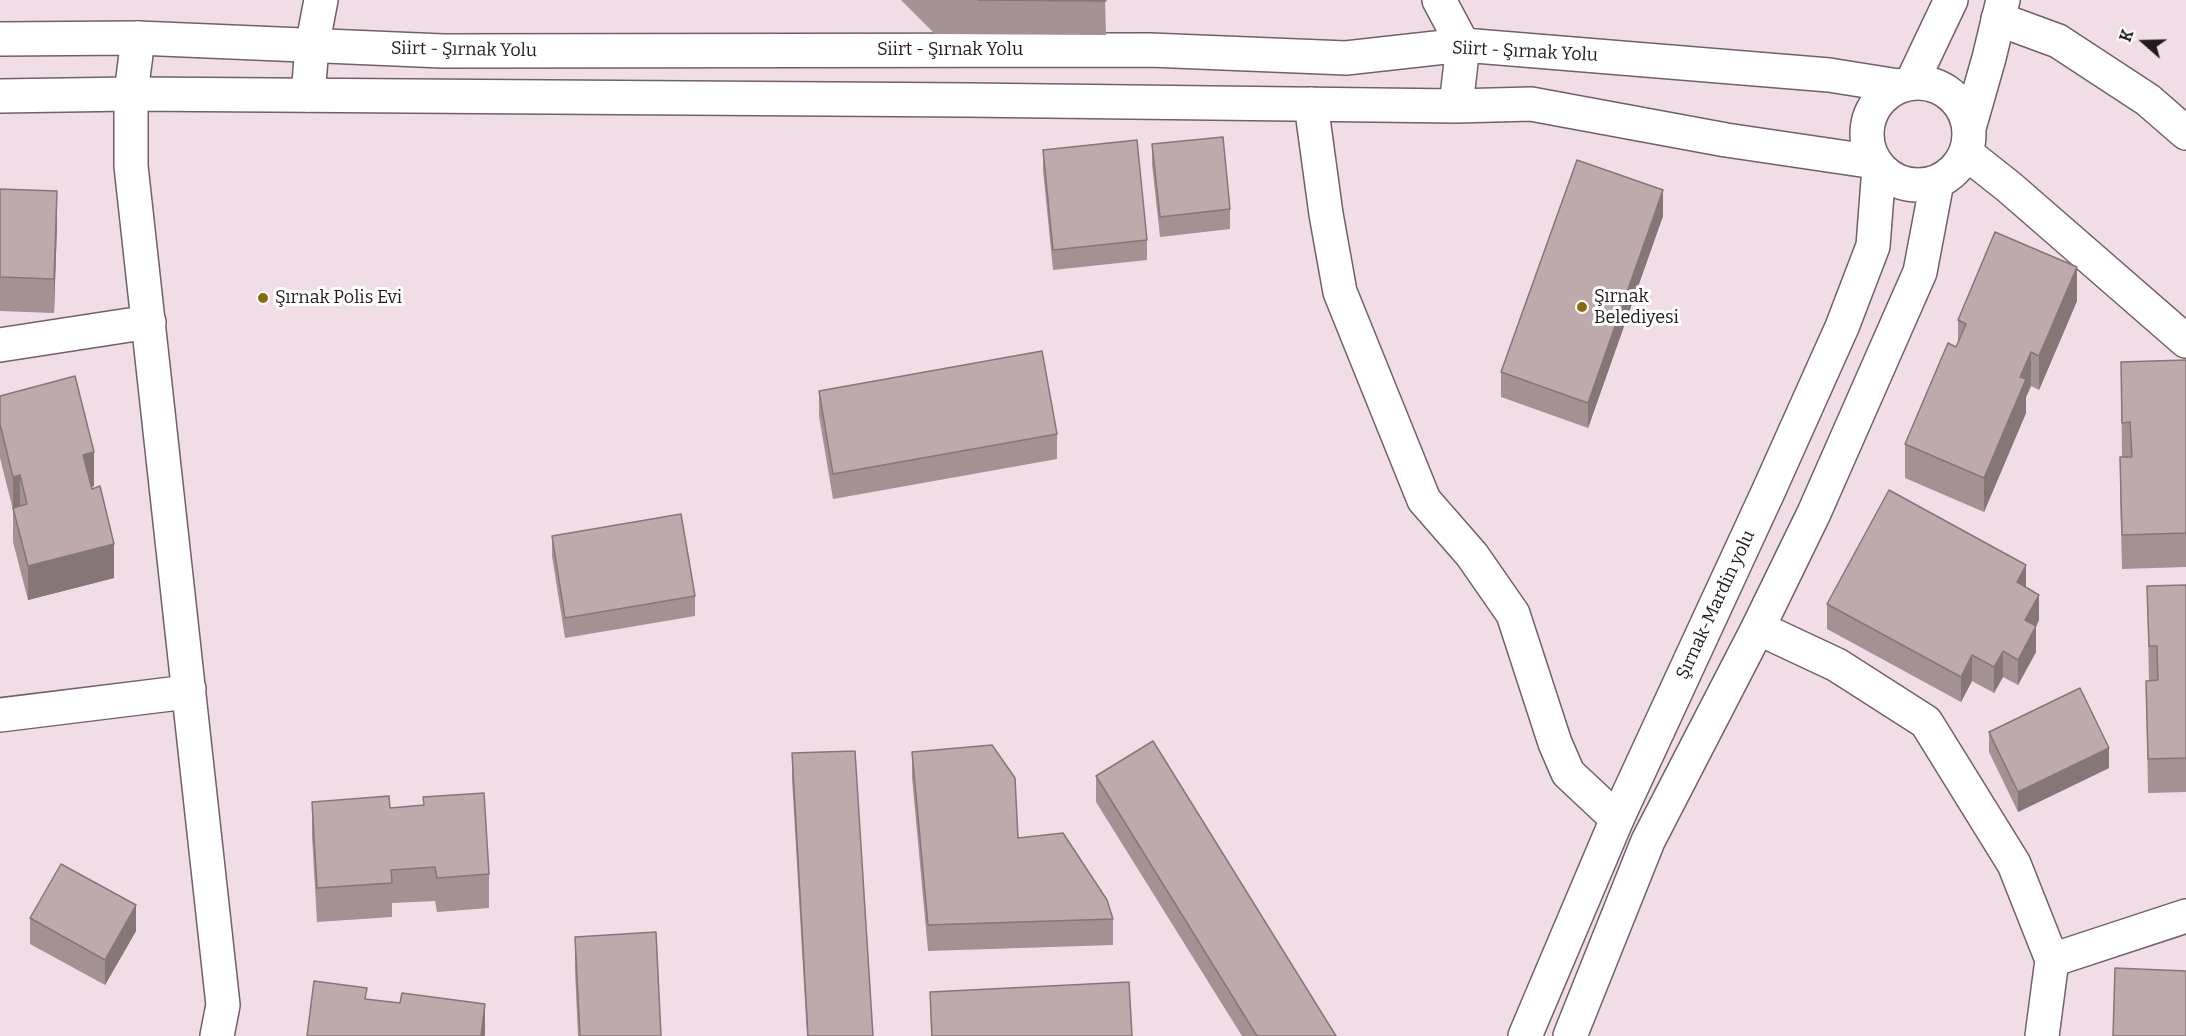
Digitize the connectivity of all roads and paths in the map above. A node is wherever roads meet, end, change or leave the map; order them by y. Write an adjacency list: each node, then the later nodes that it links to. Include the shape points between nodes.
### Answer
1 (321, 0): 8 (street)
2 (1439, 0): 7 (street)
3 (1951, 0): 9 (street)
4 (2001, 9): 15 (street, via 2148,100); 16 (street)
5 (138, 38): 6 (street, Siirt - Şırnak Yolu); 8 (street, Siirt - Şırnak Yolu); 10 (street)
6 (0, 39)
7 (1463, 45): 8 (street, Siirt - Şırnak Yolu, via 1346,58 1150,50 443,51); 9 (street, Siirt - Şırnak Yolu); 14 (street)
8 (312, 47): 11 (street)
9 (1905, 84): 16 (street, via 1928,83 1943,88 1956,99 1965,112); 17 (street, via 1884,95 1868,122 1870,154)
10 (131, 94): 11 (street); 12 (street); 19 (street, via 131,166)
11 (308, 95): 13 (street)
12 (0, 96)
13 (1311, 104): 14 (street); 25 (street, via 1340,292 1424,500 1472,555 1513,614 1554,743 1568,773)
14 (1456, 106): 17 (street, via 1530,104)
15 (2186, 133)
16 (1967, 141): 18 (street, via 1959,165); 20 (street, via 2009,187)
17 (1877, 165): 18 (street, via 1891,178 1906,184 1922,186); 25 (street, Şırnak-Mardin yolu, via 1873,246 1842,327)
18 (1937, 182): 22 (street, via 1920,272)
19 (149, 322): 21 (street); 23 (street)
20 (2186, 341)
21 (0, 345)
22 (1758, 628): 29 (street, via 1837,665 1926,722 2014,864); 32 (street, via 1648,841)
23 (189, 689): 24 (street); 30 (street, via 224,1005)
24 (0, 715)
25 (1617, 819): 31 (street, Şırnak-Mardin yolu)
26 (2186, 916): 27 (street)
27 (2141, 931): 28 (street); 29 (street)
28 (2186, 937)
29 (2052, 960): 33 (street)
30 (217, 1036)
31 (1525, 1036)
32 (1570, 1036)
33 (2042, 1036)

